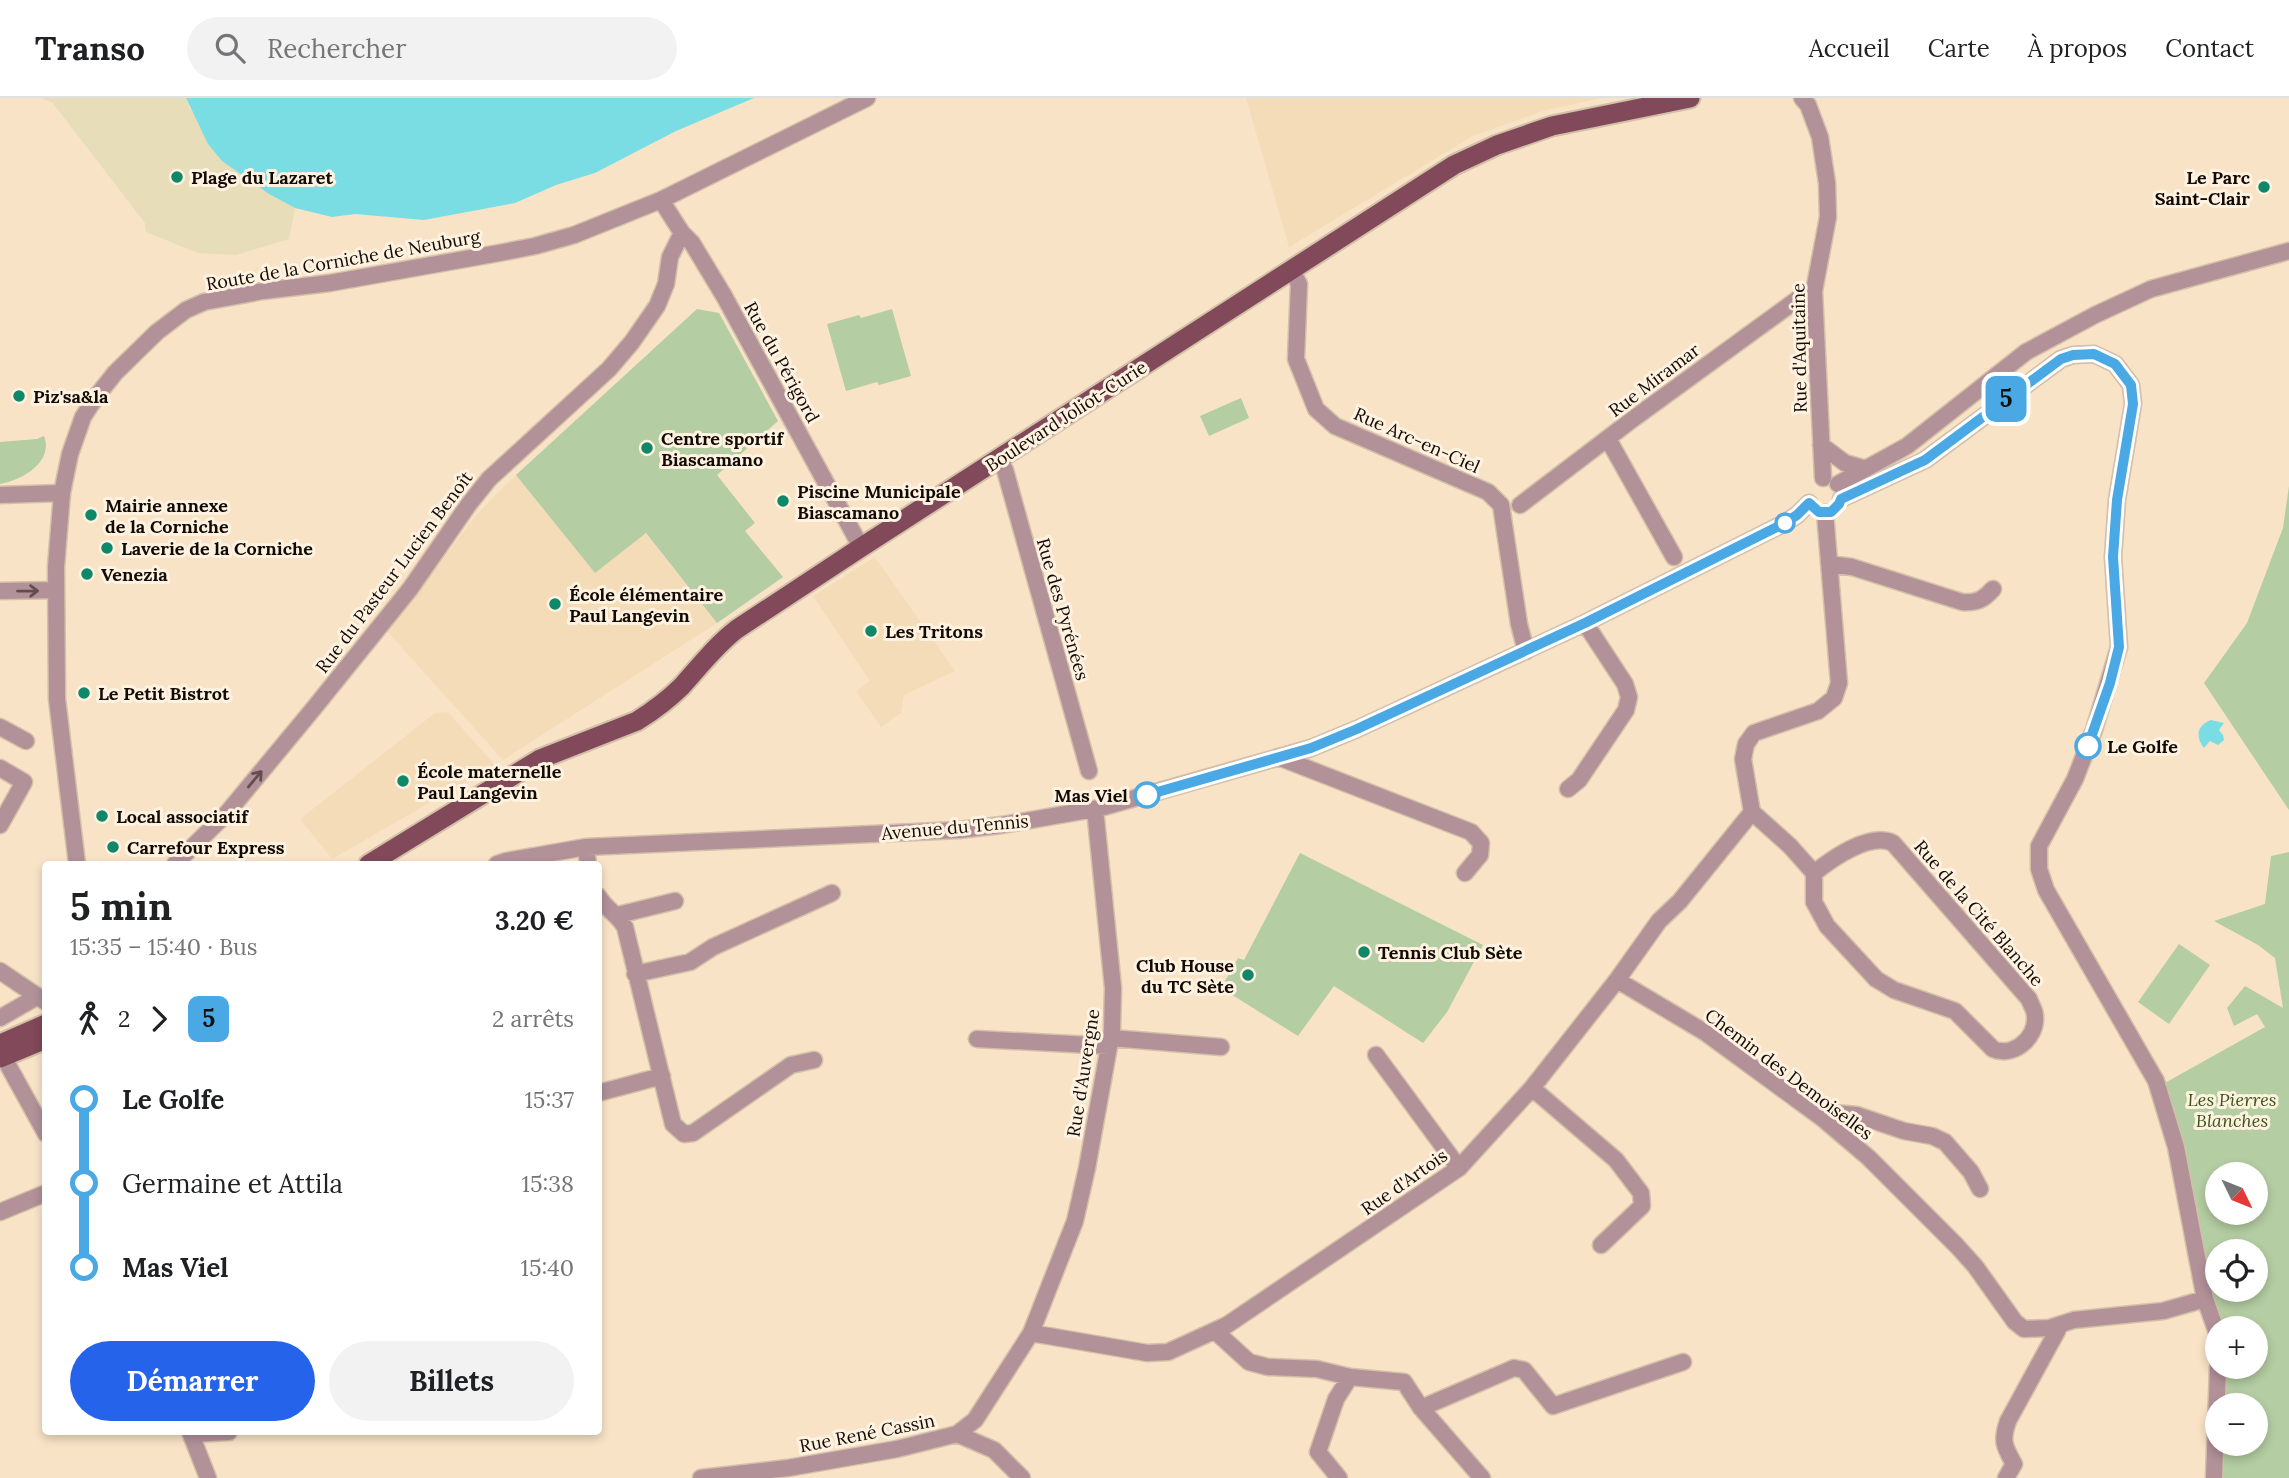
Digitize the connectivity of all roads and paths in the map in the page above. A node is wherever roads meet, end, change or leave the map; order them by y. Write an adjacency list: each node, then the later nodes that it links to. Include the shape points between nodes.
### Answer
1 (867, 98): 4 (street, Route de la Corniche de Neuburg)
2 (1690, 98): 7 (main road, Boulevard Joliot-Curie, via 1552,127 1497,145 1454,165)
3 (1802, 98): 8 (street, Rue d'Aquitaine, via 1820,137 1827,183 1828,216)
4 (661, 200): 5 (street, Rue du Périgord); 14 (street, Route de la Corniche de Neuburg, via 535,246 251,293 186,310 156,332 96,397 69,454)
5 (682, 233): 19 (street, Rue du Périgord, via 724,296); 38 (street, Rue du Pasteur Lucien Benoît, one-way to 5, via 227,813 410,589 489,479 632,342 657,306 670,257)
6 (2289, 251): 12 (street, via 2151,289 2095,315 2026,352 1907,446)
7 (1291, 269): 11 (main road, Boulevard Joliot-Curie); 26 (street, Rue Arc-en-Ciel, via 1299,284 1296,359 1316,410 1335,426 1488,492 1501,505)
8 (1814, 290): 9 (street, Rue Miramar); 10 (street, Rue d'Aquitaine)
9 (1608, 439): 17 (street, Rue Miramar); 20 (street)
10 (1821, 445): 12 (street, via 1845,463); 13 (street, Rue d'Aquitaine)
11 (999, 459): 19 (main road, Boulevard Joliot-Curie); 31 (street, Rue des Pyrénées)
12 (1866, 469): 13 (street)
13 (1834, 487): 16 (street, via 1814,482); 18 (street, via 1836,509); 74 (street, via 1925,460 2061,359 2094,354 2115,364 2131,385 2133,404 2113,557 2119,647 2075,779 2039,846 2039,869 2046,890 2156,1081 2176,1147)
14 (62, 493): 15 (street); 23 (street, Route de la Corniche de Neuburg)
15 (0, 495)
16 (1809, 503): 18 (street); 25 (street, Avenue du Tennis, via 1783,524)
17 (1520, 505)
18 (1825, 513): 21 (street)
19 (862, 547): 39 (main road, Boulevard Joliot-Curie, via 723,640 681,686 648,713 540,759)
20 (1674, 557)
21 (1829, 564): 22 (street, via 1962,602 1975,603); 34 (street, via 1839,683 1835,698 1818,711 1754,733 1743,759)
22 (1993, 589)
23 (56, 590): 24 (street, one-way to 23); 37 (street, Route de la Corniche de Neuburg, via 57,699)
24 (0, 591)
25 (1585, 623): 26 (street, Avenue du Tennis); 32 (street, via 1629,697 1626,710 1579,780)
26 (1526, 650): 29 (street, Avenue du Tennis, via 1357,729)
27 (0, 727): 28 (street)
28 (26, 741)
29 (1278, 758): 33 (street, Avenue du Tennis); 42 (street, via 1471,832 1481,843 1480,855)
30 (0, 768): 35 (street, via 24,782)
31 (1089, 771)
32 (1568, 789)
33 (1095, 809): 36 (street, Avenue du Tennis, via 959,830); 57 (street, Rue d'Auvergne, via 1114,988)
34 (1752, 812): 43 (street); 50 (street, Rue d'Artois, via 1680,901 1658,921)
35 (0, 825)
36 (586, 847): 40 (street, Avenue du Tennis); 41 (street)
37 (77, 861)
38 (178, 861)
39 (374, 861)
40 (506, 861)
41 (588, 861)
42 (1465, 873)
43 (1814, 873): 43 (street, Rue de la Cité Blanche, via 1814,902 1826,926 1876,979 1955,1011 2001,1053 2025,1042 2034,1027 2029,999 1894,843 1873,840 1833,858)
44 (832, 893): 49 (street, via 690,962)
45 (602, 901): 47 (street)
46 (675, 901): 47 (street)
47 (618, 915): 49 (street)
48 (0, 971): 51 (street)
49 (635, 974): 62 (street)
50 (1617, 980): 64 (street, Rue d'Artois); 67 (street, Chemin des Demoiselles, via 1706,1033)
51 (41, 995): 52 (street)
52 (0, 1018)
53 (42, 1027): 60 (main road)
54 (42, 1033): 60 (street)
55 (977, 1039): 57 (street)
56 (42, 1041): 60 (main road)
57 (1110, 1042): 58 (street); 77 (street, Rue d'Auvergne, via 1075,1222)
58 (1221, 1047)
59 (1377, 1055): 69 (street)
60 (3, 1057): 68 (street)
61 (814, 1060): 66 (street, via 791,1065 693,1133 684,1135 676,1129)
62 (662, 1076): 63 (street); 66 (street)
63 (645, 1082): 65 (street); 66 (street, via 660,1107)
64 (1532, 1088): 69 (street, Rue d'Artois); 73 (street, via 1616,1160 1641,1193 1642,1206)
65 (602, 1092)
66 (669, 1108)
67 (1822, 1118): 70 (street, via 1834,1113 1857,1115 1904,1132 1932,1136 1945,1142); 75 (street, Chemin des Demoiselles, via 1957,1246 2015,1322 2034,1330)
68 (42, 1127)
69 (1459, 1168): 76 (street, Rue d'Artois)
70 (1980, 1189)
71 (42, 1195): 72 (street)
72 (0, 1212)
73 (1601, 1245)
74 (2205, 1299): 75 (street, Chemin des Demoiselles, via 2163,1311)
75 (2061, 1324): 89 (street, via 2008,1421 2003,1437 2014,1464)
76 (1214, 1331): 77 (street, Rue d'Artois, via 1168,1352 1147,1353); 79 (street, via 1249,1362)
77 (1031, 1333): 82 (street, Rue René Cassin, via 975,1420)
78 (1683, 1362): 81 (street, via 1553,1406 1524,1370 1514,1368)
79 (1350, 1377): 81 (street, via 1404,1382); 87 (street, via 1336,1399 1318,1452)
80 (2218, 1379): 90 (street)
81 (1421, 1408): 88 (street)
82 (957, 1434): 85 (street, Rue René Cassin, via 788,1468); 86 (street, via 994,1450)
83 (192, 1435): 84 (street)
84 (208, 1478)
85 (701, 1478)
86 (1023, 1478)
87 (1339, 1478)
88 (1482, 1478)
89 (2006, 1478)
90 (2214, 1478)

